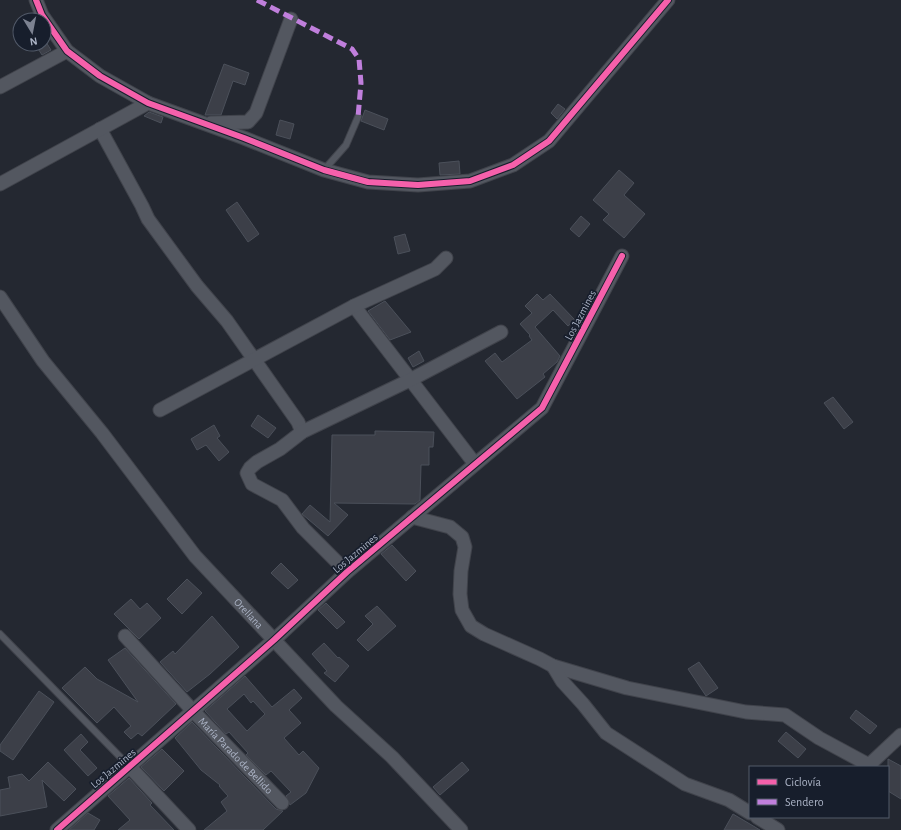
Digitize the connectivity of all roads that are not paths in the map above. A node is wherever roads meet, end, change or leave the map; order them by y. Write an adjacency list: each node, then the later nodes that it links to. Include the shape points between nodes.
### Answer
1 (36, 0): 4 (street, via 42,15)
2 (668, 0): 10 (street, via 549,141 514,165 470,181 418,185 368,182)
3 (291, 19): 8 (street, via 256,113 248,122)
4 (67, 50): 5 (street); 6 (street, via 100,76)
5 (0, 87)
6 (148, 103): 8 (street); 9 (street)
7 (358, 118): 10 (lane, via 346,145)
8 (206, 123): 10 (street)
9 (100, 129): 11 (street); 17 (street, via 148,219 197,286 227,321)
10 (324, 170)
11 (0, 184)
12 (622, 256): 21 (street, Los Jazmines, via 542,408)
13 (446, 258): 15 (street, via 435,269)
14 (0, 297): 26 (street, Orellana, via 43,362 102,432 195,556)
15 (354, 306): 17 (street); 18 (street)
16 (501, 332): 18 (street)
17 (253, 360): 19 (street); 20 (street, via 298,422)
18 (410, 380): 20 (street); 21 (street)
19 (160, 410)
20 (302, 432): 23 (street, via 257,462 247,473 252,484 282,500 303,528)
21 (475, 464): 22 (street, Los Jazmines)
22 (412, 517): 23 (street, Los Jazmines); 27 (street, via 450,527 462,537 465,547 460,594 462,610 471,626)
23 (347, 572): 26 (street, Los Jazmines)
24 (0, 634): 30 (lane)
25 (125, 636): 28 (street, María Parado de Bellido)
26 (274, 640): 28 (street, Los Jazmines); 36 (street, Orellana, via 336,706 392,757)
27 (553, 666): 29 (street, via 642,691 746,712 785,715 819,738 869,765); 32 (street, via 562,681 606,733 685,784 729,800)
28 (193, 711): 30 (street, Los Jazmines); 31 (street, María Parado de Bellido)
29 (901, 735)
30 (130, 767): 34 (street, Los Jazmines); 35 (street)
31 (282, 804)
32 (749, 811)
33 (759, 818): 37 (street)
34 (57, 830)
35 (189, 830)
36 (461, 830)
37 (778, 830)

